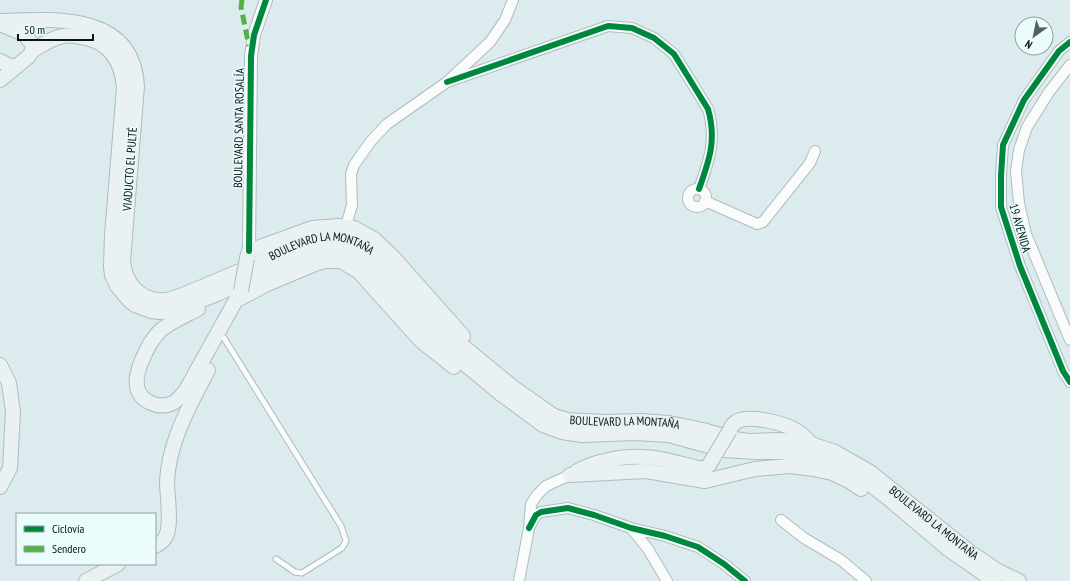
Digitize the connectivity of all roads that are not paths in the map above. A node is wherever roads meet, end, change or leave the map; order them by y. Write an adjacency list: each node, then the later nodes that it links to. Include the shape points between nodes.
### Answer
1 (266, 0): 15 (street, BOULEVARD SANTA ROSALÍA, via 254,35 251,56)
2 (513, 0): 10 (street, via 505,20 490,42)
3 (0, 23): 5 (main road, via 24,34 33,45); 15 (main road, VIADUCTO EL PULTÉ, via 70,22 90,25 116,39 132,63 137,86 123,261 125,275 134,288 146,296 169,299)
4 (1070, 42): 23 (street, 19 AVENIDA, via 1058,51 1024,100 1003,145 1001,176 1001,207 1020,266 1063,371)
5 (32, 51): 8 (main road, VIADUCTO EL PULTÉ); 16 (main road, VIADUCTO EL PULTÉ, via 64,36 87,38 106,47 120,67 124,88 110,259 112,275 122,292 140,307 160,312 174,311)
6 (0, 61): 8 (main road)
7 (1070, 65): 19 (street, 19 AVENIDA, via 1027,127 1019,150 1016,171 1019,203 1026,234)
8 (16, 66): 9 (main road, VIADUCTO EL PULTÉ)
9 (0, 80)
10 (448, 82): 12 (street, via 608,26 632,28 654,38 674,54 708,109 712,149); 14 (street, via 387,124 367,147 351,174 352,205)
11 (815, 151): 13 (street, via 810,163 764,222 757,224)
12 (699, 189): 13 (street, via 705,195); 13 (street, via 690,191 688,202 699,207)
13 (705, 201)
14 (346, 226): 15 (main road, via 312,228); 20 (main road, via 374,239 393,257 466,339)
15 (253, 262): 16 (main road, VIADUCTO EL PULTÉ); 17 (main road, bridge); 20 (main road, BOULEVARD LA MONTAÑA, via 323,237 353,240 376,255 421,306); 22 (main road, BOULEVARD LA MONTAÑA, via 328,249 351,253 368,266 436,340)
16 (217, 294): 17 (main road, via 210,303 157,334 140,367 137,380 139,392 148,402 167,405 179,399)
17 (241, 294): 18 (main road); 22 (main road, via 315,264 341,261 359,272 425,345 462,372)
18 (224, 338): 31 (main road, via 189,406 171,455 168,480 169,526 166,537); 32 (lane, via 341,526 346,541 342,548 302,573 295,572)
19 (1070, 340)
20 (473, 355): 24 (main road, BOULEVARD LA MONTAÑA, via 539,406 554,416 567,420 669,423 734,439)
21 (0, 365): 26 (main road, via 9,383 13,412 10,468)
22 (475, 373): 30 (main road, BOULEVARD LA MONTAÑA, via 543,425 562,432 582,435 669,435 723,450 804,454 827,460 855,473)
23 (1070, 382)
24 (811, 444): 25 (main road, bridge, via 796,430 766,420 747,419 735,423 705,468 631,457 586,466); 40 (main road, BOULEVARD LA MONTAÑA, via 835,452 870,472 970,552 998,571)
25 (570, 475): 28 (street, via 546,486 537,495 531,504); 30 (main road, via 646,471 705,481 772,467 814,469 832,473 849,481 873,496 911,527)
26 (0, 487)
27 (781, 520): 38 (street, via 804,538 841,560)
28 (529, 528): 29 (street, via 536,515 541,512 568,508); 35 (street)
29 (630, 528): 36 (street, via 648,549); 37 (street, via 698,547)
30 (930, 533): 39 (main road, BOULEVARD LA MONTAÑA)
31 (156, 546)
32 (276, 559)
33 (116, 565): 34 (main road)
34 (86, 581)
35 (519, 581)
36 (667, 581)
37 (746, 581)
38 (866, 581)
39 (994, 581)
40 (1019, 581)

